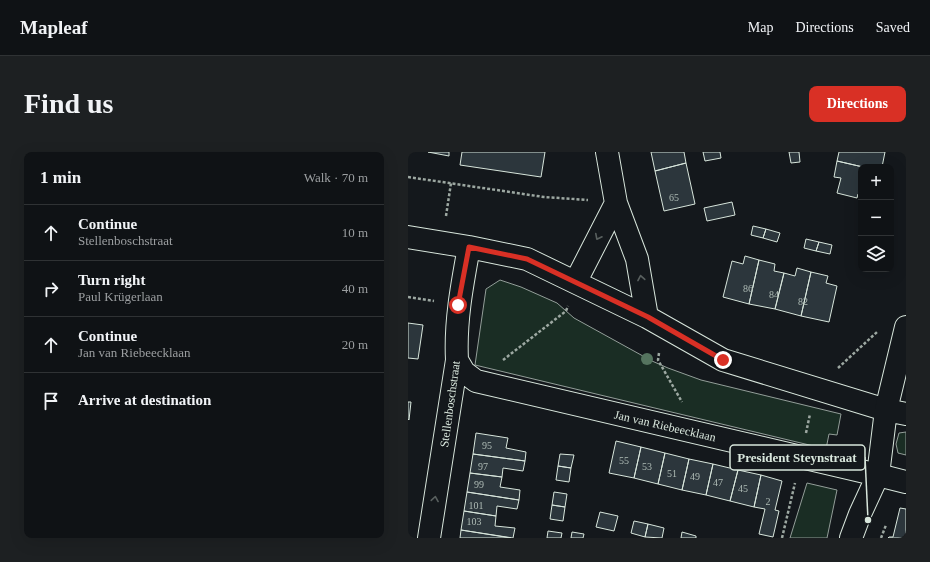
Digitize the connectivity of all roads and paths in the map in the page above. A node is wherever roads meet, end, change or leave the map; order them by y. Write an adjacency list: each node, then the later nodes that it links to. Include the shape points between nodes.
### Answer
1 (607, 152): 4 (street)
2 (408, 177): 3 (path)
3 (451, 184): 4 (path, via 544,197); 6 (path)
4 (616, 202): 8 (street, one-way to 8); 9 (street, one-way to 4, via 637,259)
5 (408, 237): 6 (street)
6 (442, 243): 7 (street)
7 (469, 247): 8 (street, via 527,259); 11 (street, Stellenboschstraat, via 458,305 455,337)
8 (576, 281): 9 (street); 12 (path, via 566,311)
9 (654, 321): 13 (street, via 723,360); 14 (path, via 658,360 691,416)
10 (906, 327): 13 (street)
11 (457, 360): 12 (street, Jan van Riebeecklaan, via 464,372); 17 (street, Stellenboschstraat, one-way to 11)
12 (476, 381): 14 (street, Jan van Riebeecklaan)
13 (896, 412): 15 (street)
14 (688, 432): 15 (street, Jan van Riebeecklaan)
15 (878, 475): 16 (street, Jan van Riebeecklaan); 18 (street)
16 (906, 482)
17 (430, 538)
18 (852, 538)

